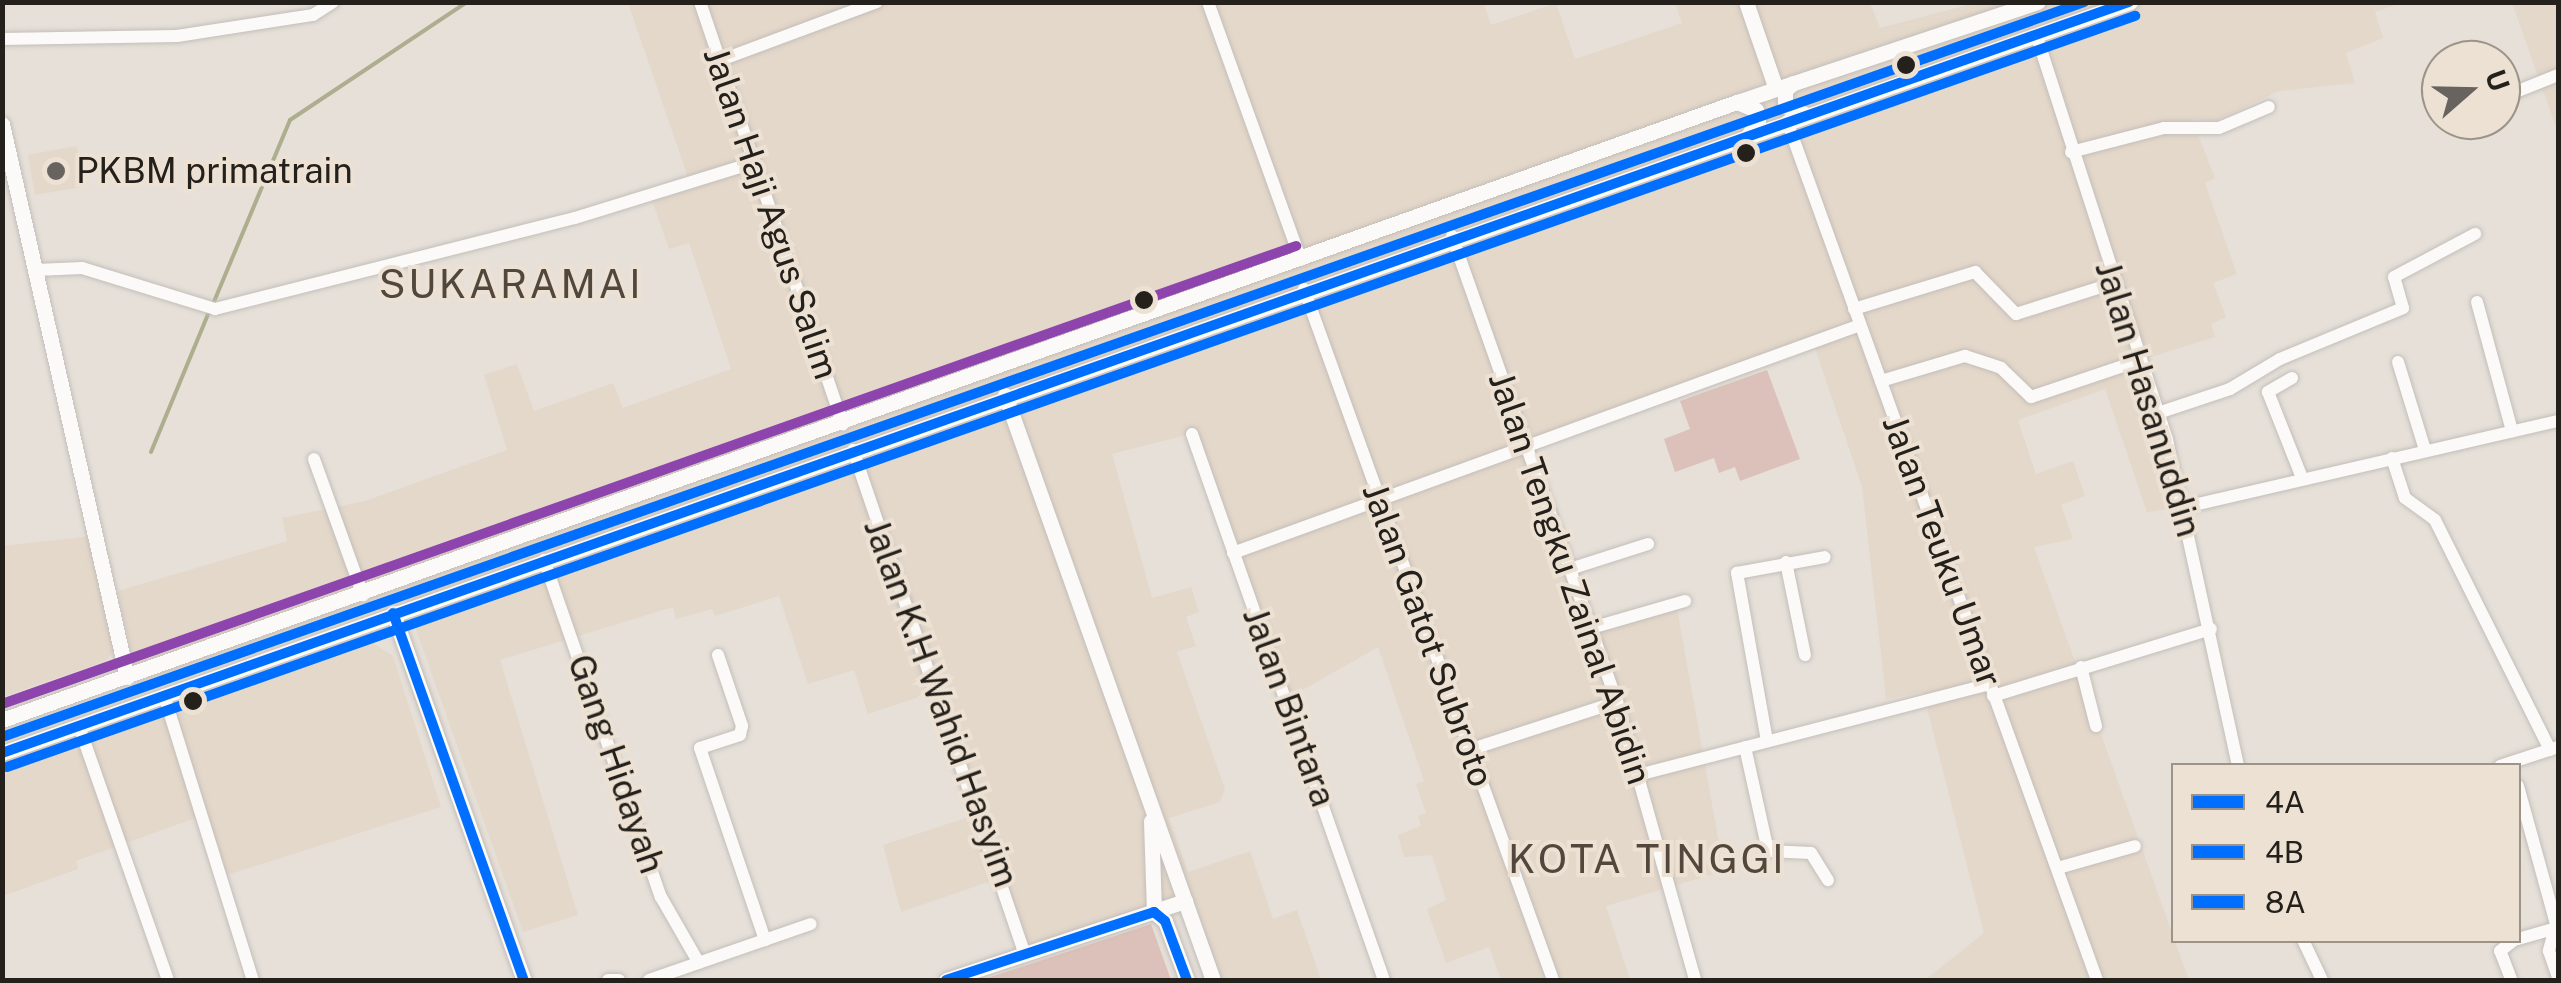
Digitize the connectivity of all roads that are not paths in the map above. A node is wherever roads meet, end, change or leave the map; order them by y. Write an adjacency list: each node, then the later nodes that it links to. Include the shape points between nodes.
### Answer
1 (332, 2): 9 (street, via 313,15 177,36)
2 (700, 2): 10 (street, Jalan Haji Agus Salim)
3 (1208, 2): 25 (street)
4 (1746, 2): 13 (main road)
5 (2130, 2): 8 (main road)
6 (2035, 3): 12 (main road)
7 (869, 4): 10 (street)
8 (2037, 37): 17 (main road); 21 (street, Jalan Hasanuddin)
9 (2, 39)
10 (720, 60): 22 (street, Jalan Haji Agus Salim)
11 (2558, 74): 14 (street)
12 (1793, 82): 13 (main road); 17 (main road, via 1784,90 1785,106)
13 (1776, 88): 15 (main road)
14 (2521, 89)
15 (1737, 102): 20 (main road, via 1756,110); 25 (main road)
16 (2269, 107): 21 (street, via 2218,128 2164,128)
17 (1805, 114): 18 (main road)
18 (1787, 120): 20 (main road); 30 (street, Jalan Teuku Umar)
19 (2, 124): 26 (main road)
20 (1749, 134): 24 (main road)
21 (2071, 152): 27 (street, Jalan Hasanuddin)
22 (753, 164): 26 (street, via 575,218 215,309 82,268); 39 (street, Jalan Haji Agus Salim)
23 (2476, 234): 37 (street, via 2394,276 2403,308 2280,359 2230,389)
24 (1452, 236): 28 (main road); 42 (street, Jalan Tengku Zainal Abidin)
25 (1301, 260): 39 (main road)
26 (36, 270): 64 (main road)
27 (2114, 283): 30 (street, via 2016,314 1975,272); 32 (street, Jalan Hasanuddin)
28 (1304, 289): 36 (main road); 48 (street, Jalan Gatot Subroto)
29 (2477, 302): 40 (street)
30 (1854, 309): 31 (street, Jalan Teuku Umar)
31 (1860, 324): 35 (street, Jalan Teuku Umar); 42 (street)
32 (2141, 360): 35 (street, via 2036,397 2024,394 2001,368 1965,356); 37 (street, Jalan Hasanuddin)
33 (2398, 362): 44 (street)
34 (2292, 378): 47 (street, via 2268,392)
35 (1881, 381): 65 (street, Jalan Teuku Umar)
36 (1005, 394): 43 (main road); 80 (main road)
37 (2158, 413): 49 (street, Jalan Hasanuddin)
38 (2558, 422): 40 (street)
39 (842, 424): 56 (main road)
40 (2512, 431): 44 (street)
41 (1192, 434): 51 (street, Jalan Bintara)
42 (1527, 446): 48 (street); 55 (street, Jalan Tengku Zainal Abidin)
43 (853, 450): 53 (main road); 92 (street, Jalan K.H Wahid Hasyim)
44 (2425, 450): 45 (street)
45 (2392, 458): 47 (street); 73 (street, via 2405,498 2435,520)
46 (314, 459): 56 (street)
47 (2302, 478): 49 (street)
48 (1378, 499): 51 (street); 74 (street, Jalan Gatot Subroto)
49 (2185, 507): 60 (street, Jalan Hasanuddin)
50 (1648, 544): 55 (street)
51 (1234, 553): 105 (street, Jalan Bintara)
52 (1825, 558): 54 (street)
53 (544, 560): 58 (main road); 93 (street, Gang Hidayah, via 662,897)
54 (1786, 562): 62 (street); 71 (street, via 1737,575)
55 (1570, 569): 59 (street, Jalan Tengku Zainal Abidin)
56 (363, 595): 64 (main road)
57 (1686, 601): 59 (street)
58 (393, 613): 66 (main road); 98 (main road)
59 (1591, 628): 67 (street, Jalan Tengku Zainal Abidin)
60 (2211, 629): 63 (street); 76 (street, Jalan Hasanuddin)
61 (718, 655): 89 (street, via 742,726 740,735 700,748)
62 (1805, 655)
63 (2081, 667): 65 (street); 70 (street)
64 (126, 678): 68 (main road)
65 (1992, 690): 71 (street); 82 (street, Jalan Teuku Umar)
66 (164, 695): 69 (main road); 97 (street)
67 (1616, 702): 74 (street); 78 (street, Jalan Tengku Zainal Abidin)
68 (2, 720)
69 (79, 726): 75 (main road); 96 (street)
70 (2096, 726)
71 (1767, 741): 72 (street)
72 (1745, 746): 78 (street); 83 (street, via 1768,851 1811,853)
73 (2554, 748): 77 (street)
74 (1469, 750): 106 (street, Jalan Gatot Subroto)
75 (2, 753)
76 (2237, 763)
77 (2512, 763)
78 (1638, 775): 107 (street, Jalan Tengku Zainal Abidin)
79 (2521, 797): 87 (street)
80 (1151, 807): 84 (main road); 85 (main road)
81 (2135, 846): 82 (street)
82 (2058, 868): 108 (street, Jalan Teuku Umar)
83 (1828, 880)
84 (1185, 901): 85 (main road); 104 (main road)
85 (1154, 912): 92 (main road); 103 (main road, via 1165,921)
86 (810, 924): 89 (street)
87 (2557, 925): 88 (street); 94 (street, via 2549,951)
88 (2521, 938)
89 (764, 940): 93 (street)
90 (2304, 943): 109 (street)
91 (2512, 943): 95 (street, via 2500,951)
92 (1025, 956): 102 (main road)
93 (699, 963): 101 (street)
94 (2558, 977)
95 (2511, 979)
96 (168, 980)
97 (253, 980)
98 (524, 980)
99 (608, 980): 100 (street)
100 (619, 980)
101 (649, 980)
102 (946, 980)
103 (1186, 980)
104 (1213, 980)
105 (1384, 980)
106 (1552, 980)
107 (1695, 980)
108 (2097, 980)
109 (2322, 980)

